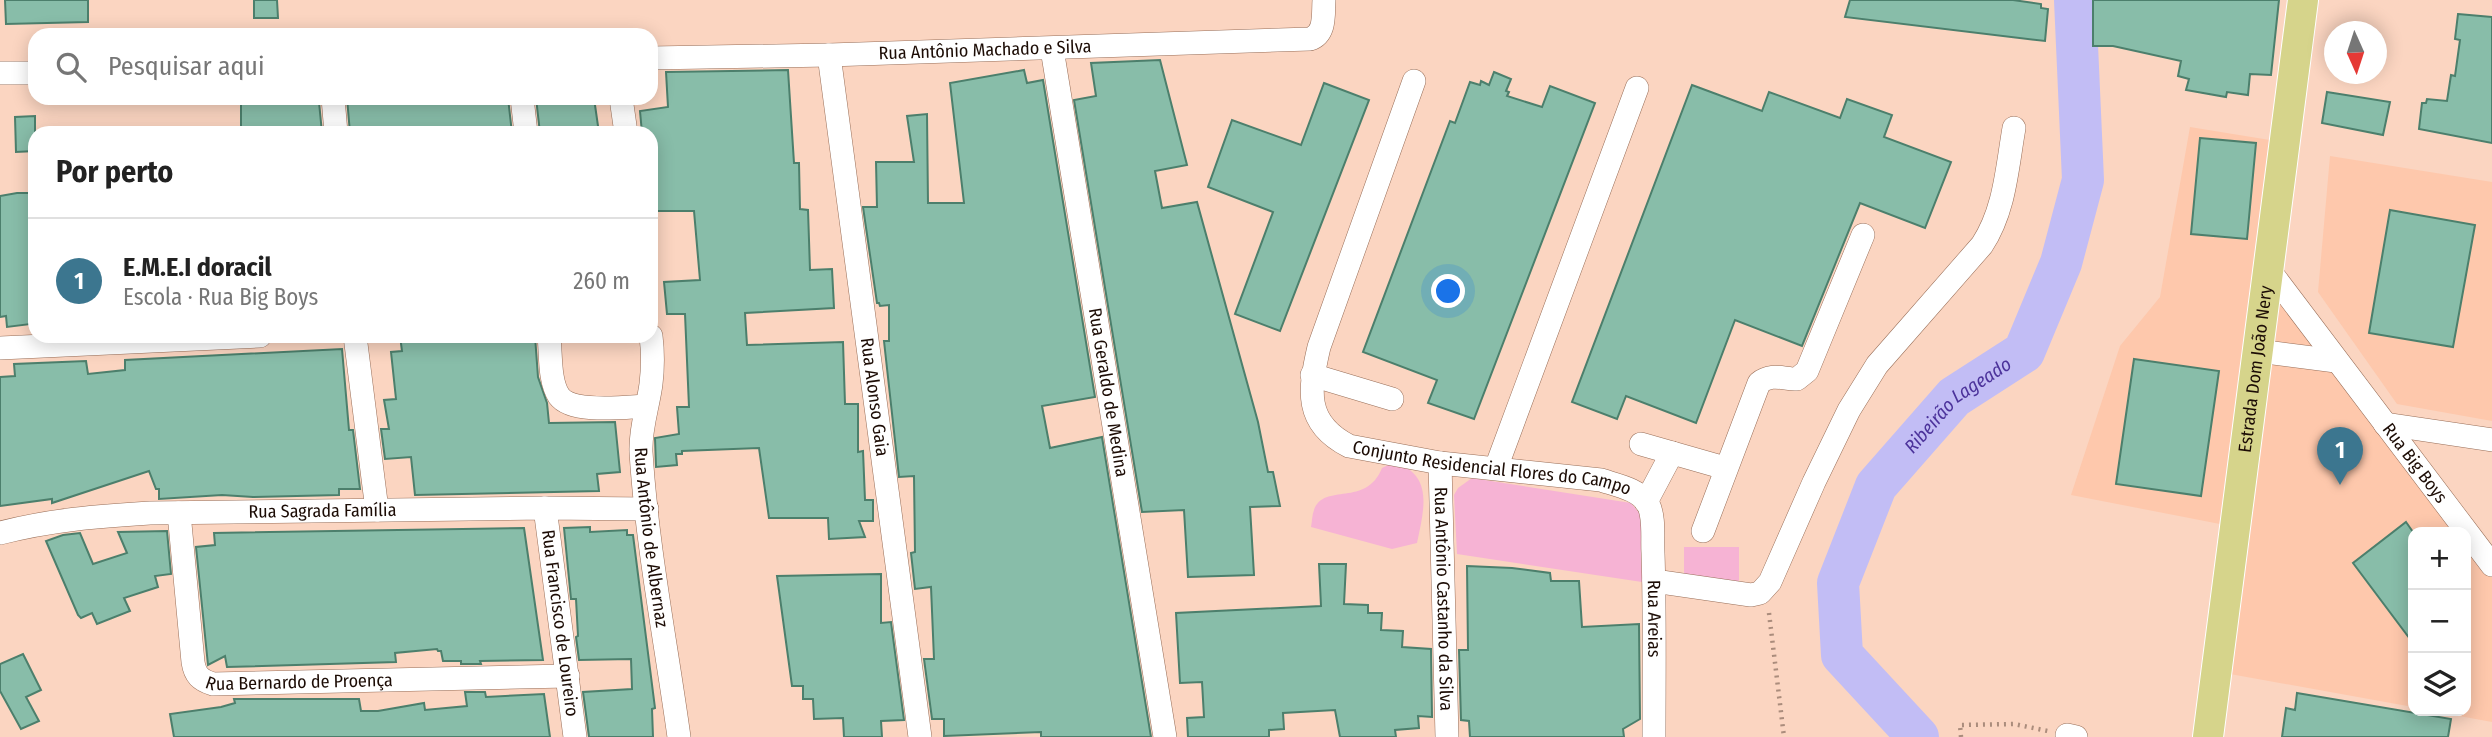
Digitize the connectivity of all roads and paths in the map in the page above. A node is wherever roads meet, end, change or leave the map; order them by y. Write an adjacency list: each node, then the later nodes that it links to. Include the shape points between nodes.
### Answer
1 (1324, 0): 3 (street, Rua Antônio Machado e Silva, via 1321,31 1310,39)
2 (2304, 0): 18 (main road, Estrada Dom João Nery)
3 (1052, 48): 4 (street, Rua Antônio Machado e Silva); 51 (street, Rua Geraldo de Medina)
4 (829, 55): 5 (street, Rua Antônio Machado e Silva); 50 (street, Rua Alonso Gaia)
5 (658, 58)
6 (28, 73): 7 (street)
7 (0, 74)
8 (1414, 81): 26 (street)
9 (1637, 88): 34 (street)
10 (333, 105): 13 (street)
11 (523, 105): 14 (street)
12 (622, 105): 15 (street)
13 (335, 126)
14 (525, 126)
15 (625, 126)
16 (2014, 128): 45 (street, via 1994,226 1983,245 1898,338 1863,387)
17 (1863, 235): 35 (street, via 1807,371 1797,379 1767,377 1759,383)
18 (2269, 270): 24 (main road, Estrada Dom João Nery); 25 (street, Rua Big Boys)
19 (108, 343): 23 (street)
20 (356, 343): 39 (street)
21 (549, 343): 28 (street, via 555,386 567,404)
22 (652, 343): 28 (street, Rua Antônio de Albernaz)
23 (0, 348)
24 (2258, 351): 25 (street); 56 (main road, Estrada Dom João Nery)
25 (2336, 361): 29 (street, Rua Big Boys)
26 (1312, 375): 27 (street); 33 (street, Conjunto Residencial Flores do Campo, via 1315,414 1336,440)
27 (1392, 399)
28 (646, 407): 38 (street, Rua Antônio de Albernaz, via 641,449)
29 (2385, 424): 30 (street); 43 (street, Rua Big Boys)
30 (2492, 440)
31 (1640, 444): 32 (street)
32 (1672, 453): 35 (street); 36 (street)
33 (1440, 463): 34 (street, Conjunto Residencial Flores do Campo); 52 (street, Rua Antônio Castanho da Silva)
34 (1496, 468): 36 (street, Conjunto Residencial Flores do Campo, via 1601,480 1638,494)
35 (1725, 468): 41 (street)
36 (1646, 502): 44 (street, Rua Areias)
37 (545, 508): 38 (street, Rua Sagrada Família); 39 (street, Rua Sagrada Família); 46 (street, Rua Francisco de Loureiro)
38 (647, 509): 49 (street, Rua Antônio de Albernaz)
39 (377, 510): 40 (street, Rua Sagrada Família)
40 (179, 513): 42 (street, Rua Sagrada Família, via 91,517); 46 (street, Rua Bernardo de Proença, via 193,662 204,681)
41 (1703, 531)
42 (0, 533)
43 (2492, 565)
44 (1654, 581): 45 (street, via 1751,595); 53 (street, Rua Areias)
45 (1766, 589): 54 (path)
46 (568, 676): 48 (street, Rua Francisco de Loureiro)
47 (2072, 736): 55 (path, via 2014,724 1960,725)
48 (575, 737)
49 (679, 737)
50 (920, 737)
51 (1165, 737)
52 (1447, 737)
53 (1654, 737)
54 (1784, 737)
55 (1961, 737)
56 (2208, 737)

